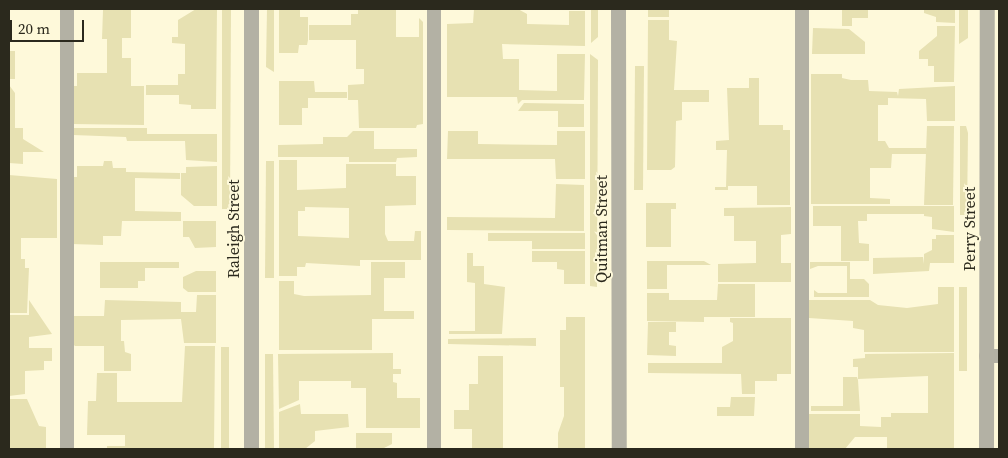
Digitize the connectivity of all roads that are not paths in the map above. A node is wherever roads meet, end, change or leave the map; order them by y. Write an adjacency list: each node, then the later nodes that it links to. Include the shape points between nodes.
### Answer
1 (67, 9): 8 (lane)
2 (251, 9): 9 (street, Raleigh Street)
3 (434, 9): 10 (lane)
4 (618, 9): 11 (street, Quitman Street)
5 (802, 9): 12 (lane)
6 (987, 9): 7 (street, Perry Street)
7 (993, 356): 13 (street, Perry Street)
8 (67, 449)
9 (251, 449)
10 (434, 449)
11 (619, 449)
12 (802, 449)
13 (986, 449)

